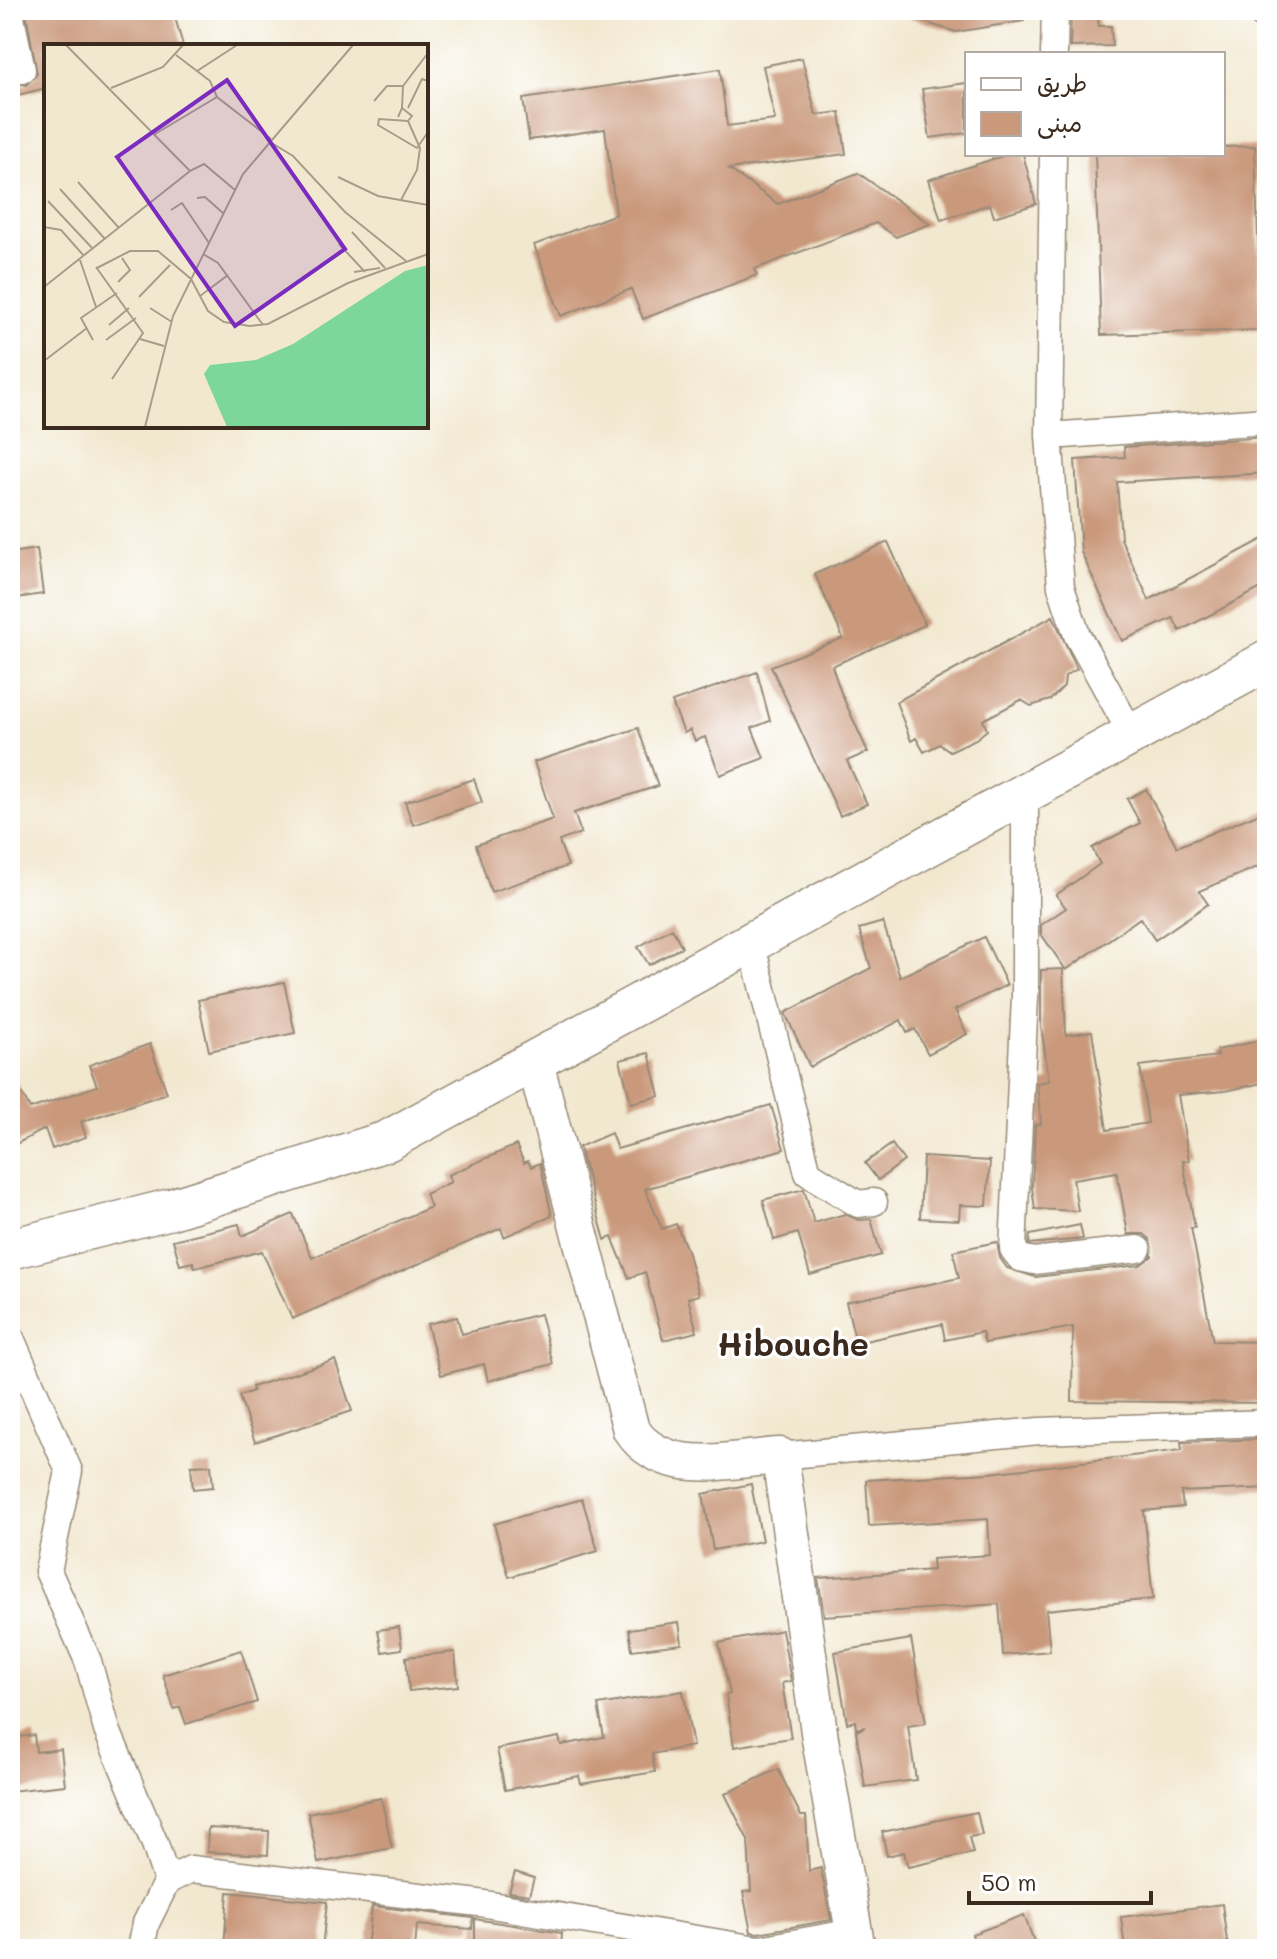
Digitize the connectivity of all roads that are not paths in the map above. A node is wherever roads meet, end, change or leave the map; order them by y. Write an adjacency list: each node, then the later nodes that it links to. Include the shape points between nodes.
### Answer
1 (1055, 10): 5 (street)
2 (1262, 10): 4 (street)
3 (10, 13): 6 (street)
4 (1267, 15)
5 (1054, 52)
6 (22, 70)
7 (1053, 156): 9 (street)
8 (1267, 421): 9 (street)
9 (1049, 436): 11 (street, via 1061,587 1077,635)
10 (1267, 661): 11 (main road)
11 (1132, 735): 12 (main road)
12 (1025, 794): 13 (main road); 17 (street, via 1025,997 1013,1249 1020,1258 1034,1261)
13 (751, 941): 14 (main road); 15 (street, via 808,1173 858,1204)
14 (535, 1062): 16 (main road, via 387,1141 171,1209); 20 (main road, via 631,1430 644,1448 678,1463)
15 (874, 1202)
16 (10, 1249)
17 (1138, 1249)
18 (10, 1336): 21 (street, via 69,1471 48,1571 88,1661 107,1730)
19 (1267, 1423): 20 (street, via 1039,1431)
20 (780, 1456): 22 (main road)
21 (167, 1881): 23 (street, via 146,1923); 24 (street, via 191,1869 479,1903)
22 (855, 1940): 24 (street)
23 (141, 1949)
24 (758, 1949)

